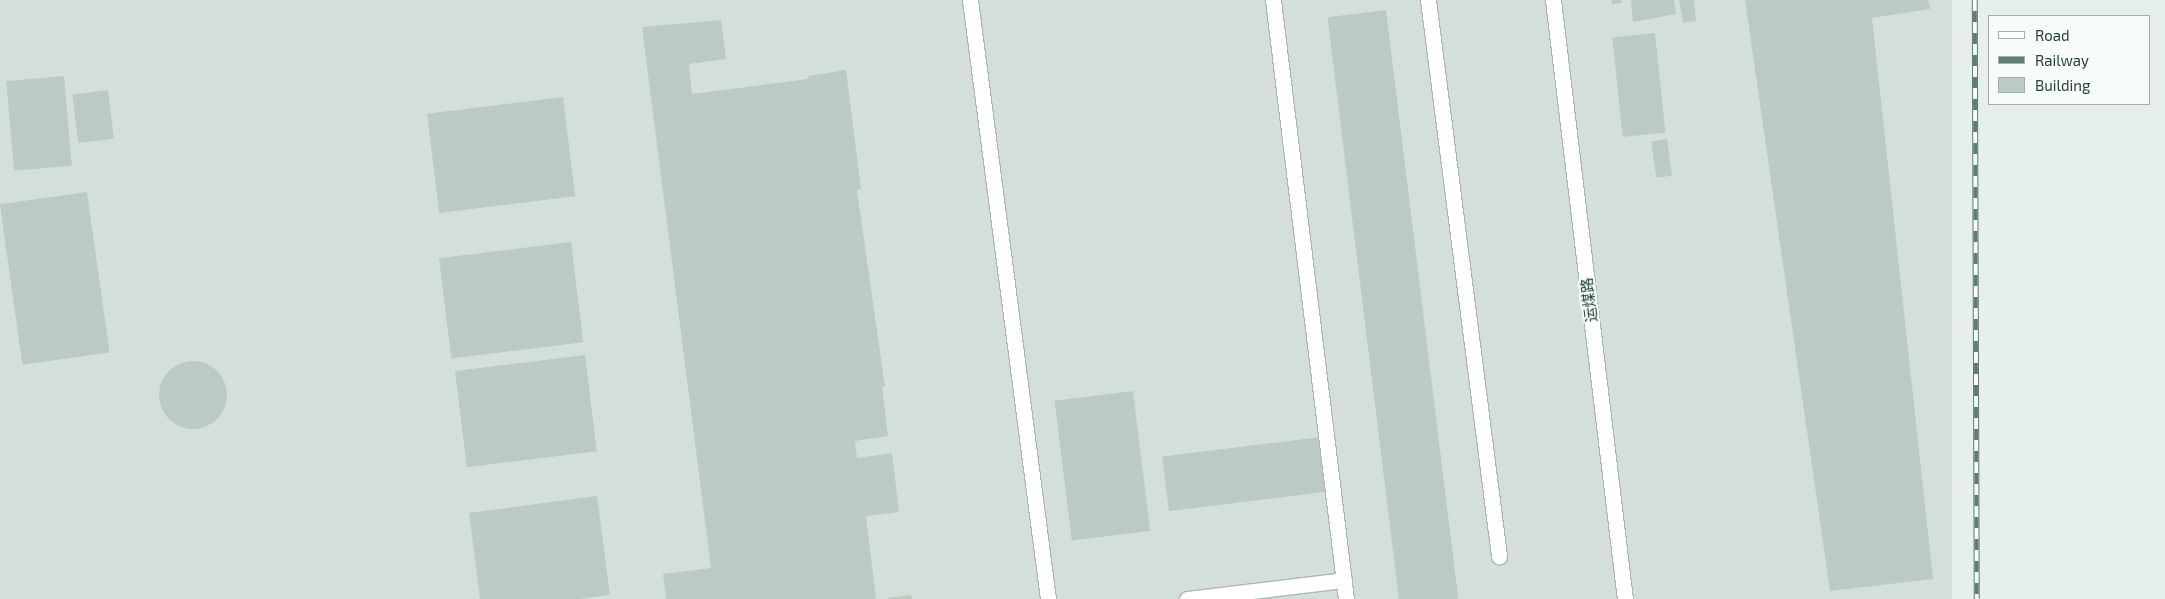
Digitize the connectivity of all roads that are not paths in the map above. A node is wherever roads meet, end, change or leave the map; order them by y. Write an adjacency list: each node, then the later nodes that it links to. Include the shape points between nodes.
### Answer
1 (970, 0): 2 (street); 8 (street)
2 (975, 0)
3 (1273, 0): 7 (street)
4 (1428, 0): 6 (street)
5 (1553, 0): 11 (street, 运煤路)
6 (1498, 556)
7 (1344, 580): 9 (street); 10 (street)
8 (1048, 599)
9 (1187, 599)
10 (1346, 599)
11 (1624, 599)

